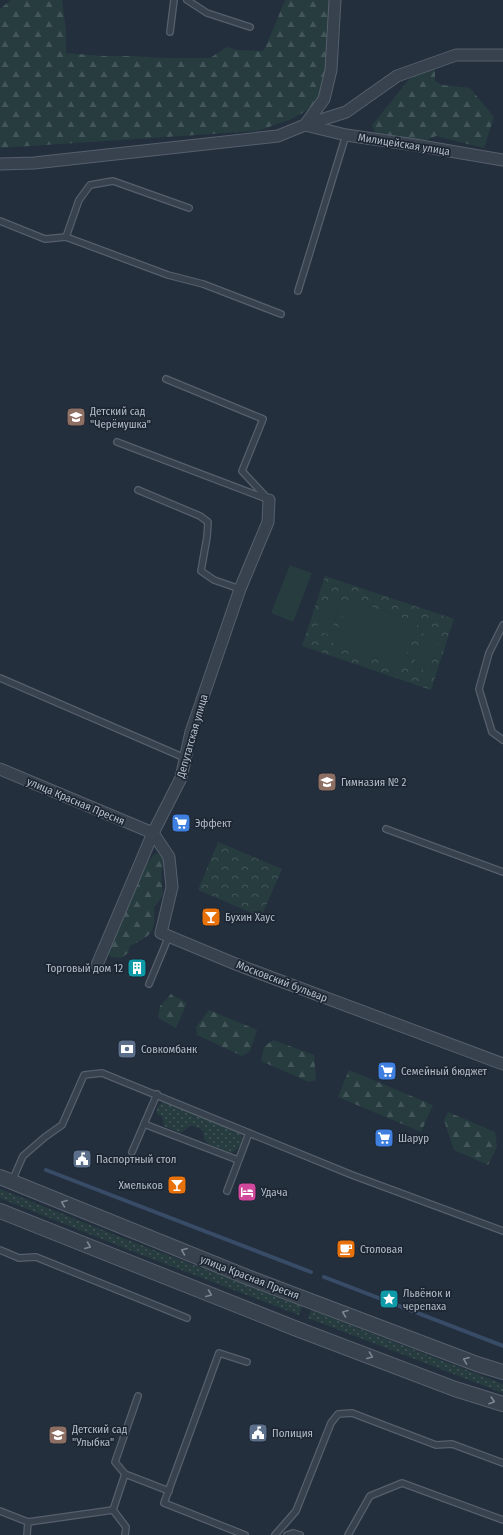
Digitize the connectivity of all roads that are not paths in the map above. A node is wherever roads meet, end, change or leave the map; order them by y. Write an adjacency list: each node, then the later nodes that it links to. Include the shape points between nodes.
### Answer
1 (174, 0): 5 (lane)
2 (187, 0): 4 (lane, via 207,13)
3 (336, 0): 7 (street, via 331,70 324,98)
4 (250, 26)
5 (170, 32)
6 (503, 55): 7 (street, via 456,55 397,76 346,112)
7 (305, 125): 8 (street, Милицейская улица); 10 (street, via 278,136 34,163)
8 (346, 135): 9 (street, Милицейская улица); 14 (lane)
9 (503, 160)
10 (0, 164)
11 (188, 208): 13 (lane, via 113,181 90,186 79,200)
12 (0, 221): 13 (lane, via 45,239)
13 (66, 237): 15 (lane)
14 (298, 292)
15 (281, 314)
16 (166, 380): 19 (lane, via 263,419 242,471)
17 (117, 442): 19 (lane)
18 (138, 490): 20 (lane, via 200,516 208,522 202,571 214,580)
19 (269, 500): 20 (street, Депутатская улица, via 268,522)
20 (240, 589): 24 (street, Депутатская улица, via 191,732)
21 (503, 627): 23 (lane, via 489,653 479,690 492,732)
22 (0, 678): 24 (lane)
23 (503, 740)
24 (185, 758): 27 (street, Депутатская улица, via 181,778)
25 (0, 769): 27 (street, улица Красная Пресня)
26 (386, 829): 28 (lane)
27 (153, 833): 29 (street, via 169,857 172,887 161,933); 30 (street, Депутатская улица)
28 (503, 872)
29 (169, 936): 31 (lane); 32 (street, Московский бульвар, via 238,965)
30 (97, 965)
31 (149, 984)
32 (503, 1064)
33 (157, 1094): 34 (lane); 35 (lane); 38 (lane, via 102,1072 84,1075 62,1125 23,1156)
34 (144, 1124): 36 (lane); 37 (lane)
35 (248, 1133): 37 (lane); 41 (lane)
36 (132, 1152)
37 (238, 1160): 39 (lane)
38 (6, 1179): 45 (street, улица Красная Пресня, one-way to 38, via 247,1276)
39 (227, 1191)
40 (0, 1211): 47 (street, one-way to 47, via 455,1389)
41 (503, 1231)
42 (0, 1250): 43 (lane, via 19,1258 36,1257)
43 (187, 1318)
44 (247, 1362): 50 (lane, via 219,1353)
45 (503, 1372)
46 (138, 1396): 49 (lane, via 115,1462)
47 (503, 1404)
48 (503, 1463): 58 (lane, via 452,1444 436,1445 352,1413 338,1414 331,1423 296,1511)
49 (125, 1474): 50 (lane); 51 (lane)
50 (168, 1491): 57 (lane, via 164,1503)
51 (113, 1510): 54 (lane); 56 (lane, via 126,1527)
52 (0, 1511): 54 (lane)
53 (503, 1520): 61 (lane, via 402,1483 370,1496)
54 (28, 1522): 55 (lane)
55 (26, 1535)
56 (125, 1535)
57 (245, 1535)
58 (275, 1535)
59 (287, 1535): 60 (lane)
60 (300, 1535)
61 (348, 1535)

